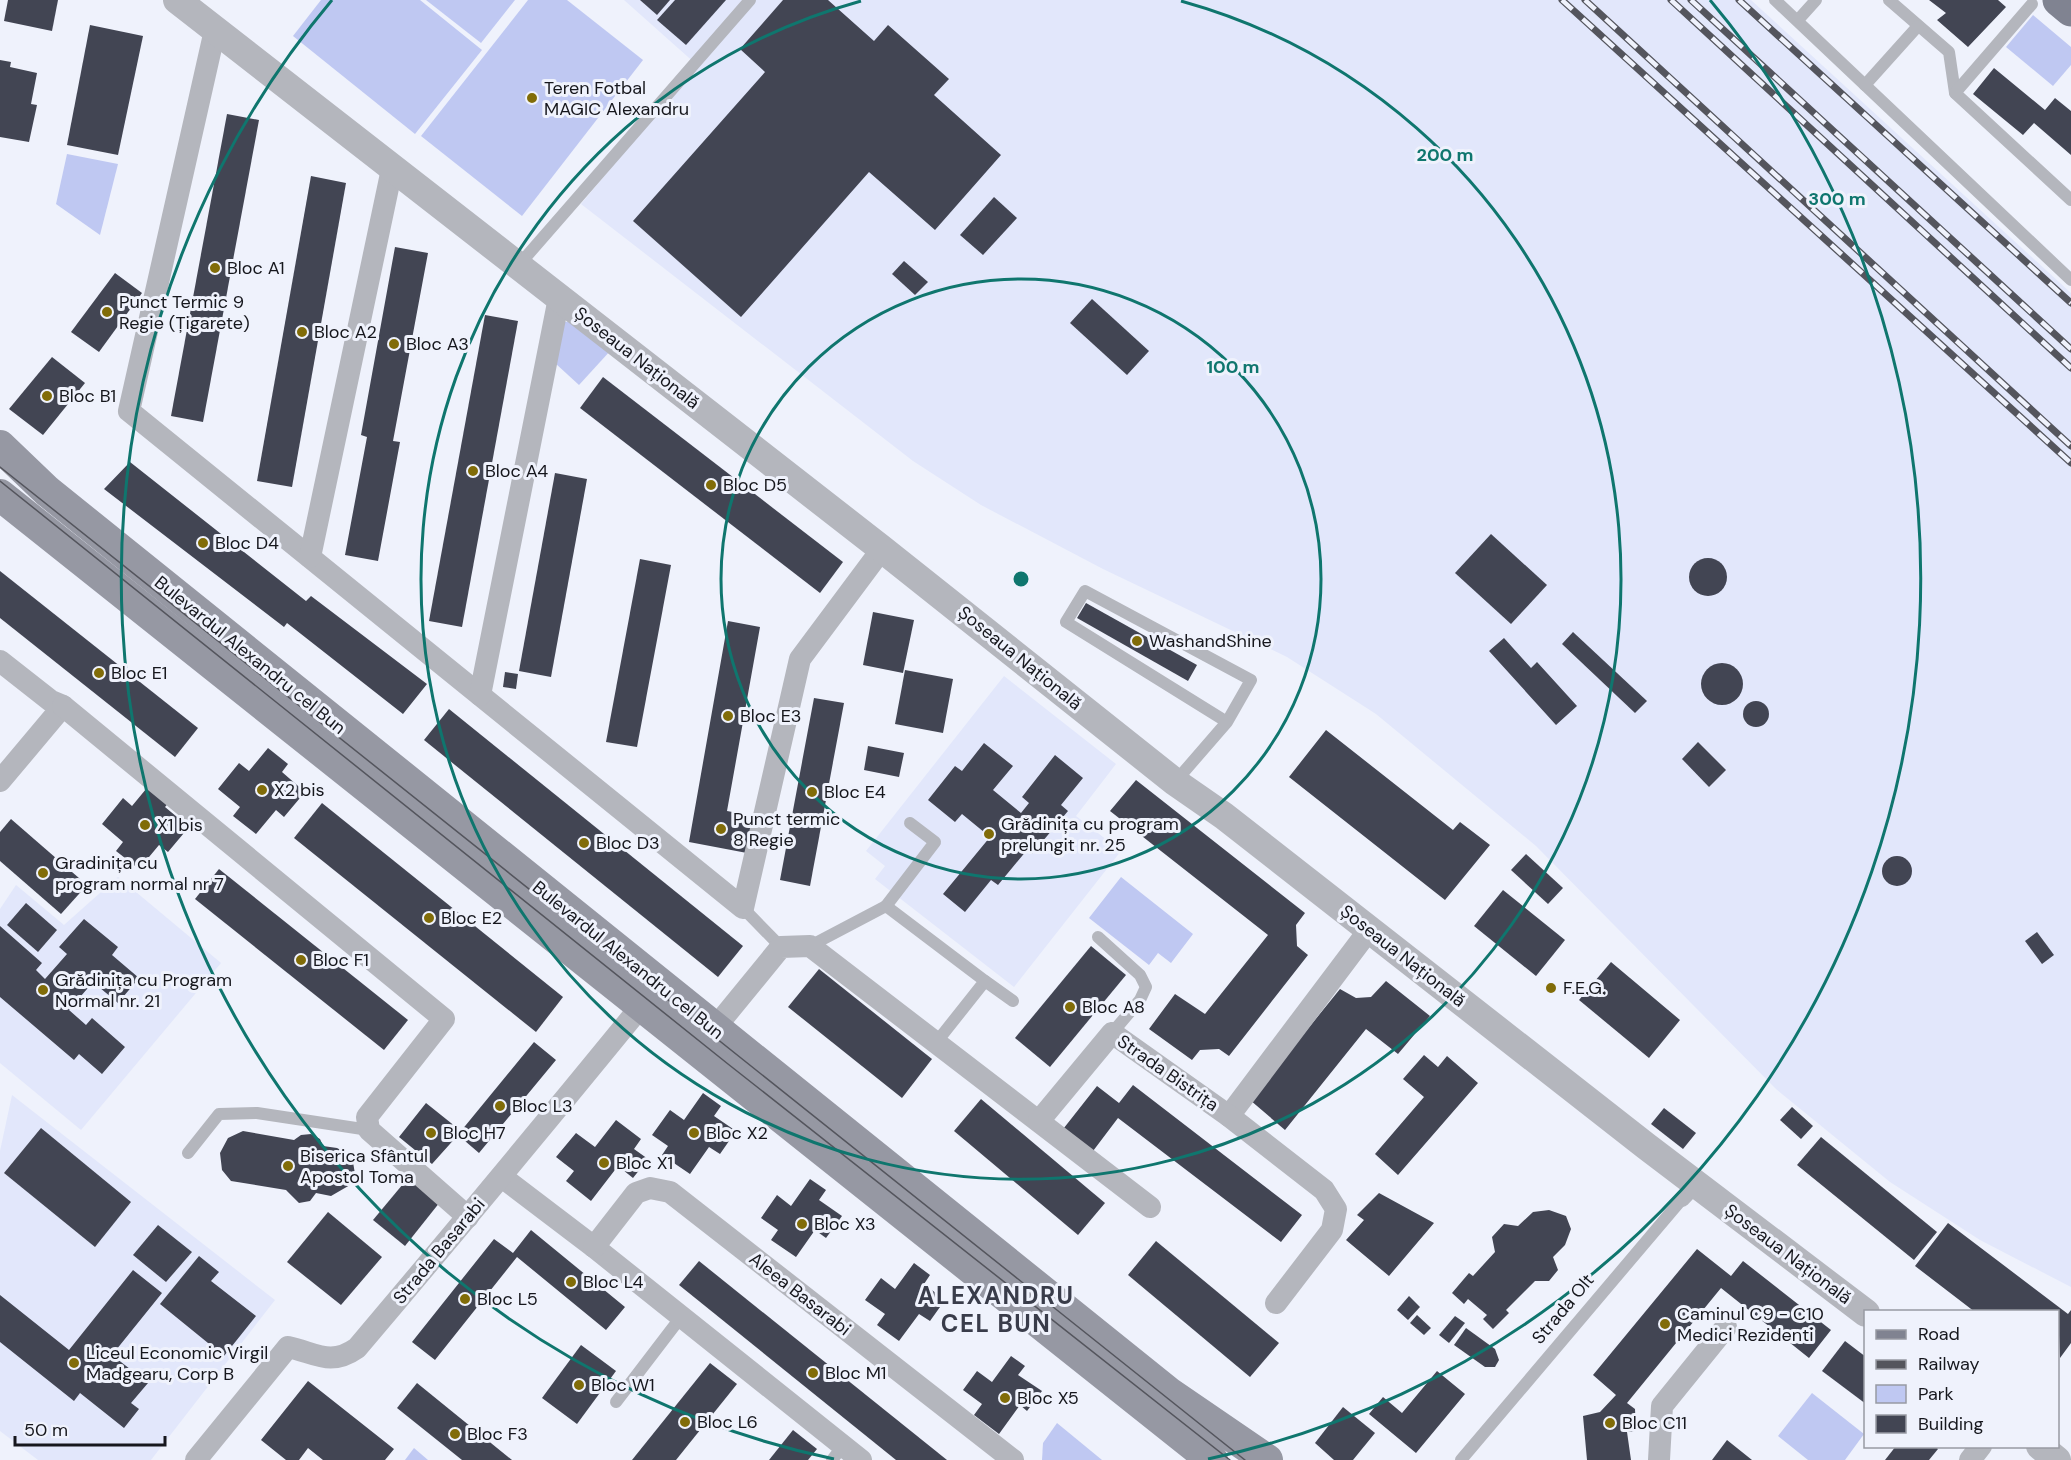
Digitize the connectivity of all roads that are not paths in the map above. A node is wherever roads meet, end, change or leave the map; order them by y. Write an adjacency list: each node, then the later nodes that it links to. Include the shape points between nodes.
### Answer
1 (177, 0): 10 (street, Șoseaua Națională)
2 (750, 0): 15 (lane)
3 (1775, 0): 8 (lane)
4 (1816, 0): 8 (lane)
5 (1889, 0): 9 (lane)
6 (2046, 2): 7 (main road); 12 (lane)
7 (2071, 10)
8 (1798, 20): 11 (lane)
9 (1918, 26): 11 (lane); 12 (lane, via 1949,52)
10 (215, 30): 13 (street, Șoseaua Națională); 21 (street, via 129,411)
11 (1865, 85): 16 (lane)
12 (1955, 93): 14 (lane)
13 (392, 169): 15 (street, Șoseaua Națională); 21 (street)
14 (2071, 200)
15 (518, 267): 17 (street, Șoseaua Națională)
16 (2071, 280)
17 (559, 298): 20 (street, Șoseaua Națională); 23 (street)
18 (0, 446): 36 (main road, Bulevardul Alexandru cel Bun, via 47,491)
19 (0, 495): 36 (main road, Bulevardul Alexandru cel Bun)
20 (882, 549): 27 (street, Șoseaua Națională); 30 (street, via 800,659)
21 (310, 557): 23 (street)
22 (0, 661): 24 (street)
23 (480, 695): 30 (street)
24 (63, 706): 26 (street); 43 (street, via 444,1019 367,1117)
25 (1227, 722): 25 (lane, via 1251,680 1085,591 1066,622); 27 (lane)
26 (0, 782)
27 (1175, 782): 31 (street, Șoseaua Națională)
28 (910, 823): 29 (lane, via 935,842)
29 (886, 906): 33 (lane); 35 (lane)
30 (743, 908): 34 (lane)
31 (1369, 930): 41 (street, Strada Bistrița); 46 (street, Șoseaua Națională)
32 (1098, 937): 39 (lane, via 1140,975 1146,987)
33 (810, 946): 34 (street); 40 (street)
34 (781, 947): 38 (street)
35 (986, 981): 37 (lane); 40 (lane)
36 (650, 995): 38 (main road, Bulevardul Alexandru cel Bun); 45 (street, Strada Basarabi); 61 (main road, Bulevardul Alexandru cel Bun)
37 (1013, 1001)
38 (714, 1029): 62 (main road, Bulevardul Alexandru cel Bun, via 1169,1394)
39 (1112, 1033): 41 (street, Strada Bistrița); 42 (street, Strada Bistrița)
40 (935, 1044): 42 (street)
41 (1229, 1116): 50 (street, Strada Bistrița, via 1324,1190 1336,1209 1332,1230)
42 (1039, 1121): 47 (street)
43 (369, 1130): 44 (lane, via 257,1113 219,1114); 48 (street)
44 (188, 1153)
45 (502, 1177): 48 (street, Strada Basarabi); 49 (street)
46 (1689, 1192): 51 (street, Șoseaua Națională); 63 (lane, Strada Olt)
47 (1150, 1207)
48 (468, 1217): 58 (street, Strada Basarabi, via 357,1348 346,1356 328,1359 288,1347)
49 (594, 1247): 52 (street); 60 (street, Aleea Basarabi, via 636,1193 650,1188 669,1192)
50 (1276, 1303)
51 (1864, 1312)
52 (681, 1317): 54 (lane); 57 (street)
53 (1726, 1327): 64 (street, via 1662,1406)
54 (616, 1402)
55 (1979, 1448): 65 (street)
56 (2042, 1448): 66 (street)
57 (837, 1453): 59 (street)
58 (196, 1460)
59 (861, 1460)
60 (1013, 1460)
61 (1212, 1460)
62 (1267, 1460)
63 (1461, 1460)
64 (1659, 1460)
65 (1970, 1460)
66 (2057, 1460)

